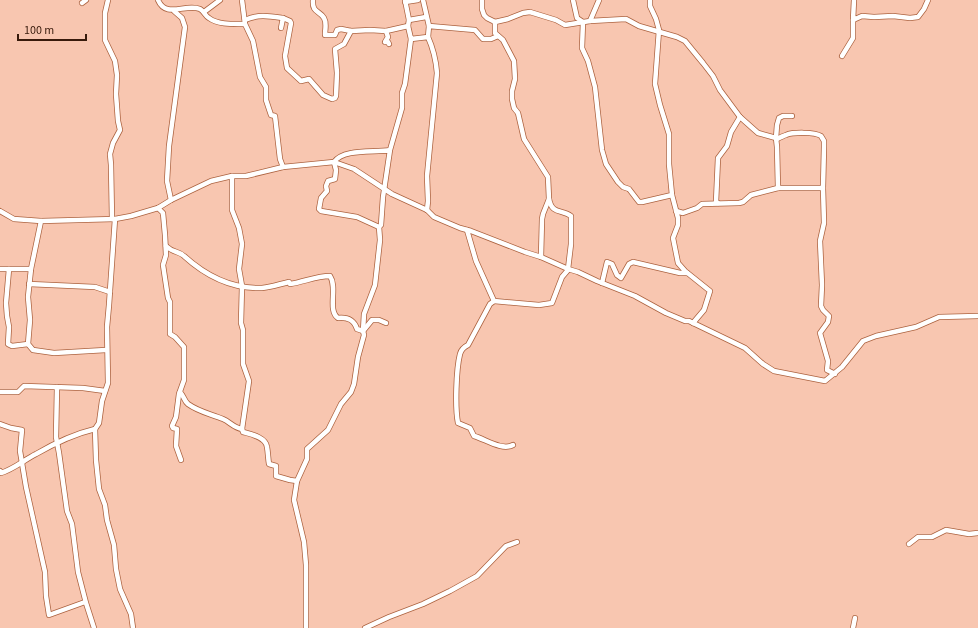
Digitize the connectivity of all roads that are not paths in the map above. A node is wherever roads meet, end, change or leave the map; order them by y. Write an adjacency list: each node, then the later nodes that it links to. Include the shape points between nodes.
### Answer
1 (108, 0): 54 (street, via 105,13 105,40 115,61 120,130 110,154)
2 (158, 0): 15 (street, via 161,5)
3 (220, 0): 16 (street)
4 (242, 0): 22 (street)
5 (313, 0): 29 (street, via 317,14 325,20 325,35 335,35 337,30 341,29)
6 (418, 0): 14 (street)
7 (424, 0): 17 (street)
8 (482, 0): 23 (street, via 484,15)
9 (573, 0): 24 (street, via 577,18)
10 (599, 0): 21 (street)
11 (650, 0): 28 (street)
12 (854, 0): 20 (street)
13 (928, 0): 20 (street, via 918,17 862,16)
14 (405, 1): 19 (street)
15 (174, 11): 16 (street, via 184,7); 48 (street, via 182,18 185,27 169,146 167,182)
16 (204, 12): 22 (street, via 215,22)
17 (426, 17): 19 (street); 26 (street)
18 (283, 18): 22 (street, via 263,15); 27 (street); 29 (street, via 290,20 291,23 285,56 287,68 301,81 309,79 323,95 332,99 336,96 335,48 344,44)
19 (409, 20): 25 (street)
20 (853, 20): 35 (street, via 853,38)
21 (590, 21): 24 (street); 28 (street, via 626,19 639,26)
22 (245, 22): 41 (street, via 253,41 260,77 266,87 267,106 271,115 275,116)
23 (495, 22): 24 (street, via 530,12 556,20 565,26); 31 (street, via 495,33)
24 (583, 22): 46 (street, via 582,48 595,87 606,164 618,182 629,189 639,202)
25 (408, 26): 30 (street); 33 (street)
26 (429, 26): 31 (street, via 475,30 484,39); 32 (street)
27 (281, 28)
28 (659, 30): 37 (street, via 684,41 713,76); 46 (street, via 655,84 669,134)
29 (351, 31): 30 (street)
30 (386, 31): 34 (street, via 388,37 385,42)
31 (498, 36): 47 (street, via 503,40 514,61 514,108 518,113 528,148 548,176)
32 (428, 37): 33 (street); 51 (street, via 437,73 427,176)
33 (411, 39): 39 (street, via 402,108)
34 (389, 44)
35 (842, 56)
36 (792, 116): 38 (street, via 779,118)
37 (740, 117): 38 (street, via 758,133); 49 (street, via 731,132 727,146 718,158)
38 (776, 138): 43 (street); 44 (street, via 786,134 821,136 824,141)
39 (390, 150): 40 (street, via 358,152 339,157); 45 (street)
40 (334, 162): 41 (street); 45 (street, via 354,169); 56 (street, via 335,178 328,181 327,191 321,198 319,209 357,217)
41 (283, 167): 42 (street, via 246,176)
42 (232, 176): 48 (street, via 211,181); 67 (street, via 232,210 242,244 239,269)
43 (778, 188): 44 (street); 49 (street, via 751,195 743,202)
44 (823, 188): 76 (street, via 824,223 820,241 821,306 829,316 820,333 828,361 827,370)
45 (384, 189): 51 (street); 56 (street)
46 (672, 195): 53 (street)
47 (550, 199): 59 (street, via 542,219); 63 (street, via 552,208 567,212 571,216)
48 (171, 200): 50 (street)
49 (718, 204): 53 (street, via 702,204 683,214)
50 (158, 208): 54 (street); 58 (street, via 162,213)
51 (427, 210): 57 (street, via 434,217)
52 (0, 211): 55 (street, via 14,219)
53 (676, 212): 64 (street, via 678,225 672,238 678,263)
54 (113, 219): 55 (street); 68 (street)
55 (41, 221): 62 (street)
56 (379, 227): 73 (street, via 375,285 364,314)
57 (467, 230): 59 (street); 69 (street, via 476,261)
58 (166, 246): 67 (street, via 171,251 183,254 190,262 223,282); 80 (street, via 163,265 170,302 170,334 184,348 184,380)
59 (541, 257): 63 (street)
60 (0, 269): 61 (street)
61 (9, 269): 62 (street); 74 (street, via 6,303 8,344)
62 (30, 269): 66 (street)
63 (568, 270): 65 (street); 69 (street, via 562,277 552,303 539,305)
64 (687, 273): 65 (street, via 633,262 621,278 612,264 607,262); 72 (street, via 710,291 704,310)
65 (602, 283): 72 (street)
66 (29, 284): 68 (street, via 95,287); 74 (street)
67 (242, 286): 73 (street, via 263,288 330,276 333,280 334,315 352,320 357,329); 82 (street, via 243,364 249,381)
68 (110, 292): 75 (street)
69 (494, 301): 85 (street, via 468,345 460,353 457,417 458,423 470,428 474,436 504,446)
70 (978, 316): 76 (street, via 939,317 916,327 863,341)
71 (386, 323): 73 (street, via 372,320)
72 (693, 323): 76 (street, via 745,348 774,371 822,381)
73 (362, 331): 89 (street, via 364,334 351,392 341,404 328,430 308,449 307,459)
74 (28, 344): 75 (street, via 33,350 54,353)
75 (106, 350): 78 (street, via 108,383)
76 (836, 374)
77 (58, 387): 78 (street); 79 (street, via 24,386 18,392); 84 (street, via 55,428)
78 (105, 391): 83 (street)
79 (0, 392)
80 (180, 392): 82 (street, via 189,405); 86 (street, via 172,426 177,429 176,446)
81 (0, 424): 87 (street, via 22,430)
82 (242, 429): 89 (street, via 243,432 251,433 266,443 269,464 276,466 276,476)
83 (96, 430): 84 (street, via 79,433); 96 (street, via 99,489 114,545 120,589 131,614)
84 (57, 443): 87 (street); 93 (street)
85 (513, 445)
86 (181, 460)
87 (22, 463): 88 (street, via 8,471); 93 (street, via 45,572 49,615)
88 (0, 471)
89 (297, 481): 97 (street, via 294,500 304,542)
90 (978, 533): 92 (street, via 946,530 932,537 918,538)
91 (517, 542): 98 (street, via 506,546 477,576 430,601)
92 (910, 544)
93 (85, 602): 95 (street)
94 (856, 618): 99 (street)
95 (94, 628)
96 (133, 628)
97 (306, 628)
98 (365, 628)
99 (854, 628)

